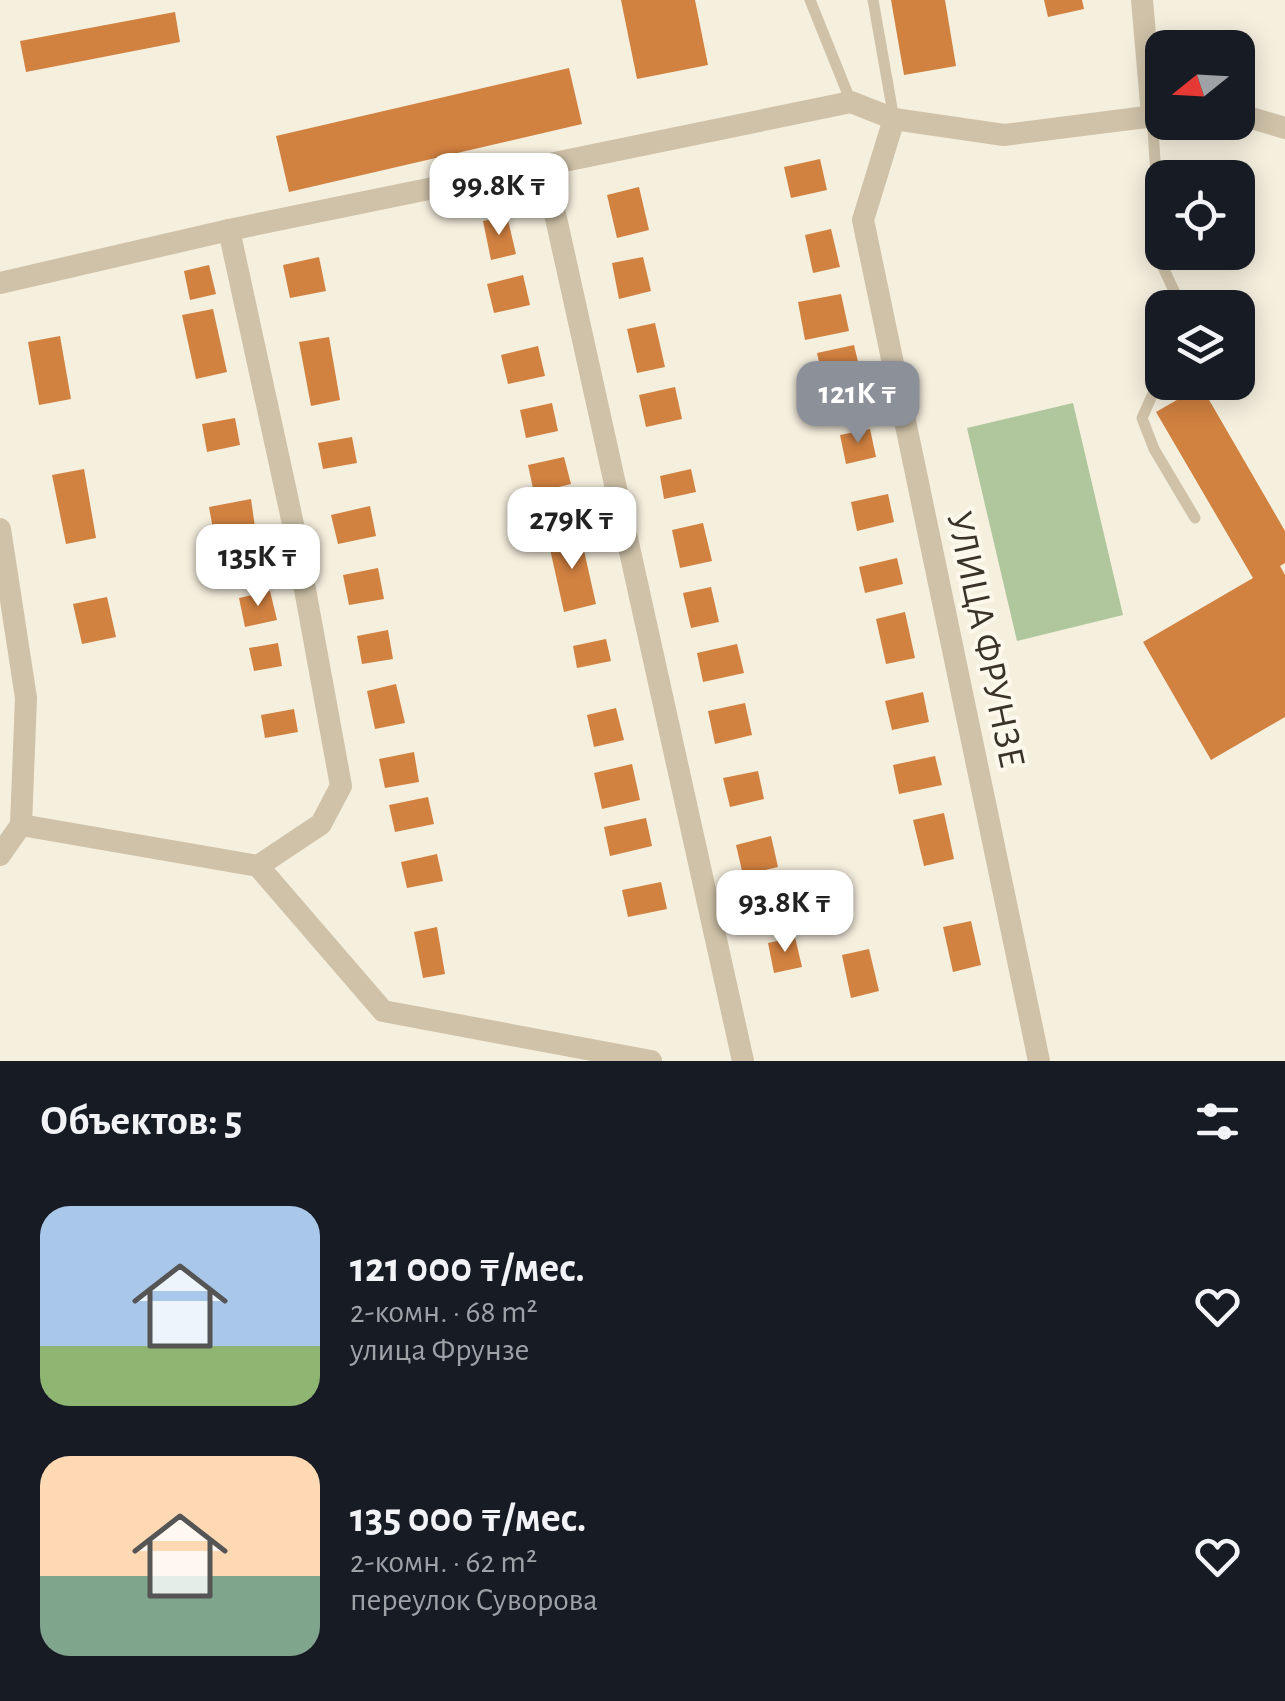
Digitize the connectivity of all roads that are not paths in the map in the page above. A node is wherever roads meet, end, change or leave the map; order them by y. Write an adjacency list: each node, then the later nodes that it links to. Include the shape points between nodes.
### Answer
1 (810, 0): 5 (lane)
2 (873, 0): 7 (lane)
3 (1142, 0): 4 (street)
4 (1146, 30)
5 (851, 102): 7 (street); 11 (street)
6 (1145, 117): 7 (street, via 1004,136)
7 (894, 118): 23 (street, УЛИЦА ФРУНЗЕ, via 863,220)
8 (1255, 119): 9 (street)
9 (1285, 128)
10 (1158, 140): 14 (lane, via 1162,265)
11 (544, 164): 12 (street); 22 (street)
12 (229, 230): 13 (street); 20 (street, via 341,786 321,824)
13 (0, 283)
14 (1174, 290)
15 (1150, 400): 16 (lane, via 1142,418)
16 (1195, 518)
17 (0, 530): 18 (street, via 26,698)
18 (22, 825): 19 (street); 20 (street)
19 (0, 855)
20 (258, 866): 21 (street, via 383,1011)
21 (651, 1061)
22 (743, 1061)
23 (1039, 1061)

